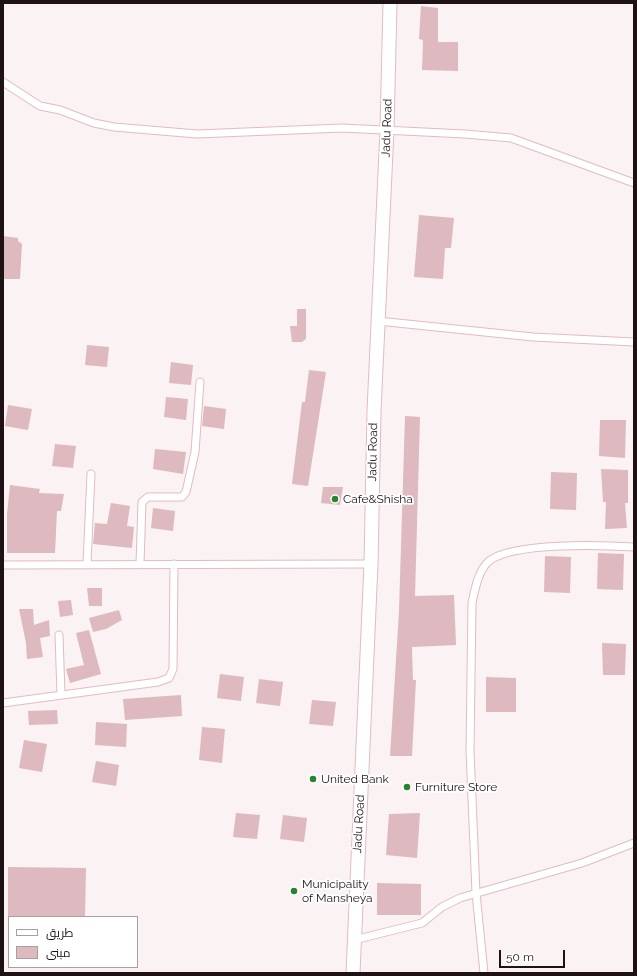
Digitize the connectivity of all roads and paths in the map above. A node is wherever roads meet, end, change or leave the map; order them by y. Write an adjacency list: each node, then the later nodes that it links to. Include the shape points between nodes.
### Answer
1 (390, 3): 3 (highway, Jadu Road)
2 (3, 82): 3 (street, via 40,106 114,127 198,134 342,128)
3 (387, 130): 4 (street, via 511,138); 5 (highway, Jadu Road)
4 (634, 183)
5 (378, 321): 6 (street, via 533,337); 13 (highway, Jadu Road)
6 (634, 342)
7 (200, 382): 11 (street, via 195,452 186,492 182,497 148,497 142,502)
8 (91, 474): 10 (street)
9 (634, 548): 19 (street, via 583,546 514,552 489,561 479,577 472,603 470,751)
10 (87, 564): 11 (street); 14 (street)
11 (140, 564): 12 (street)
12 (174, 564): 13 (street); 16 (street, via 173,669 169,678 158,682)
13 (371, 564): 20 (highway, Jadu Road)
14 (3, 565)
15 (59, 635): 16 (street)
16 (61, 696): 17 (street)
17 (3, 703)
18 (634, 843): 19 (street, via 582,863)
19 (476, 893): 20 (street, via 453,901 422,923); 22 (street)
20 (354, 940): 21 (highway, Jadu Road)
21 (353, 973)
22 (484, 973)

